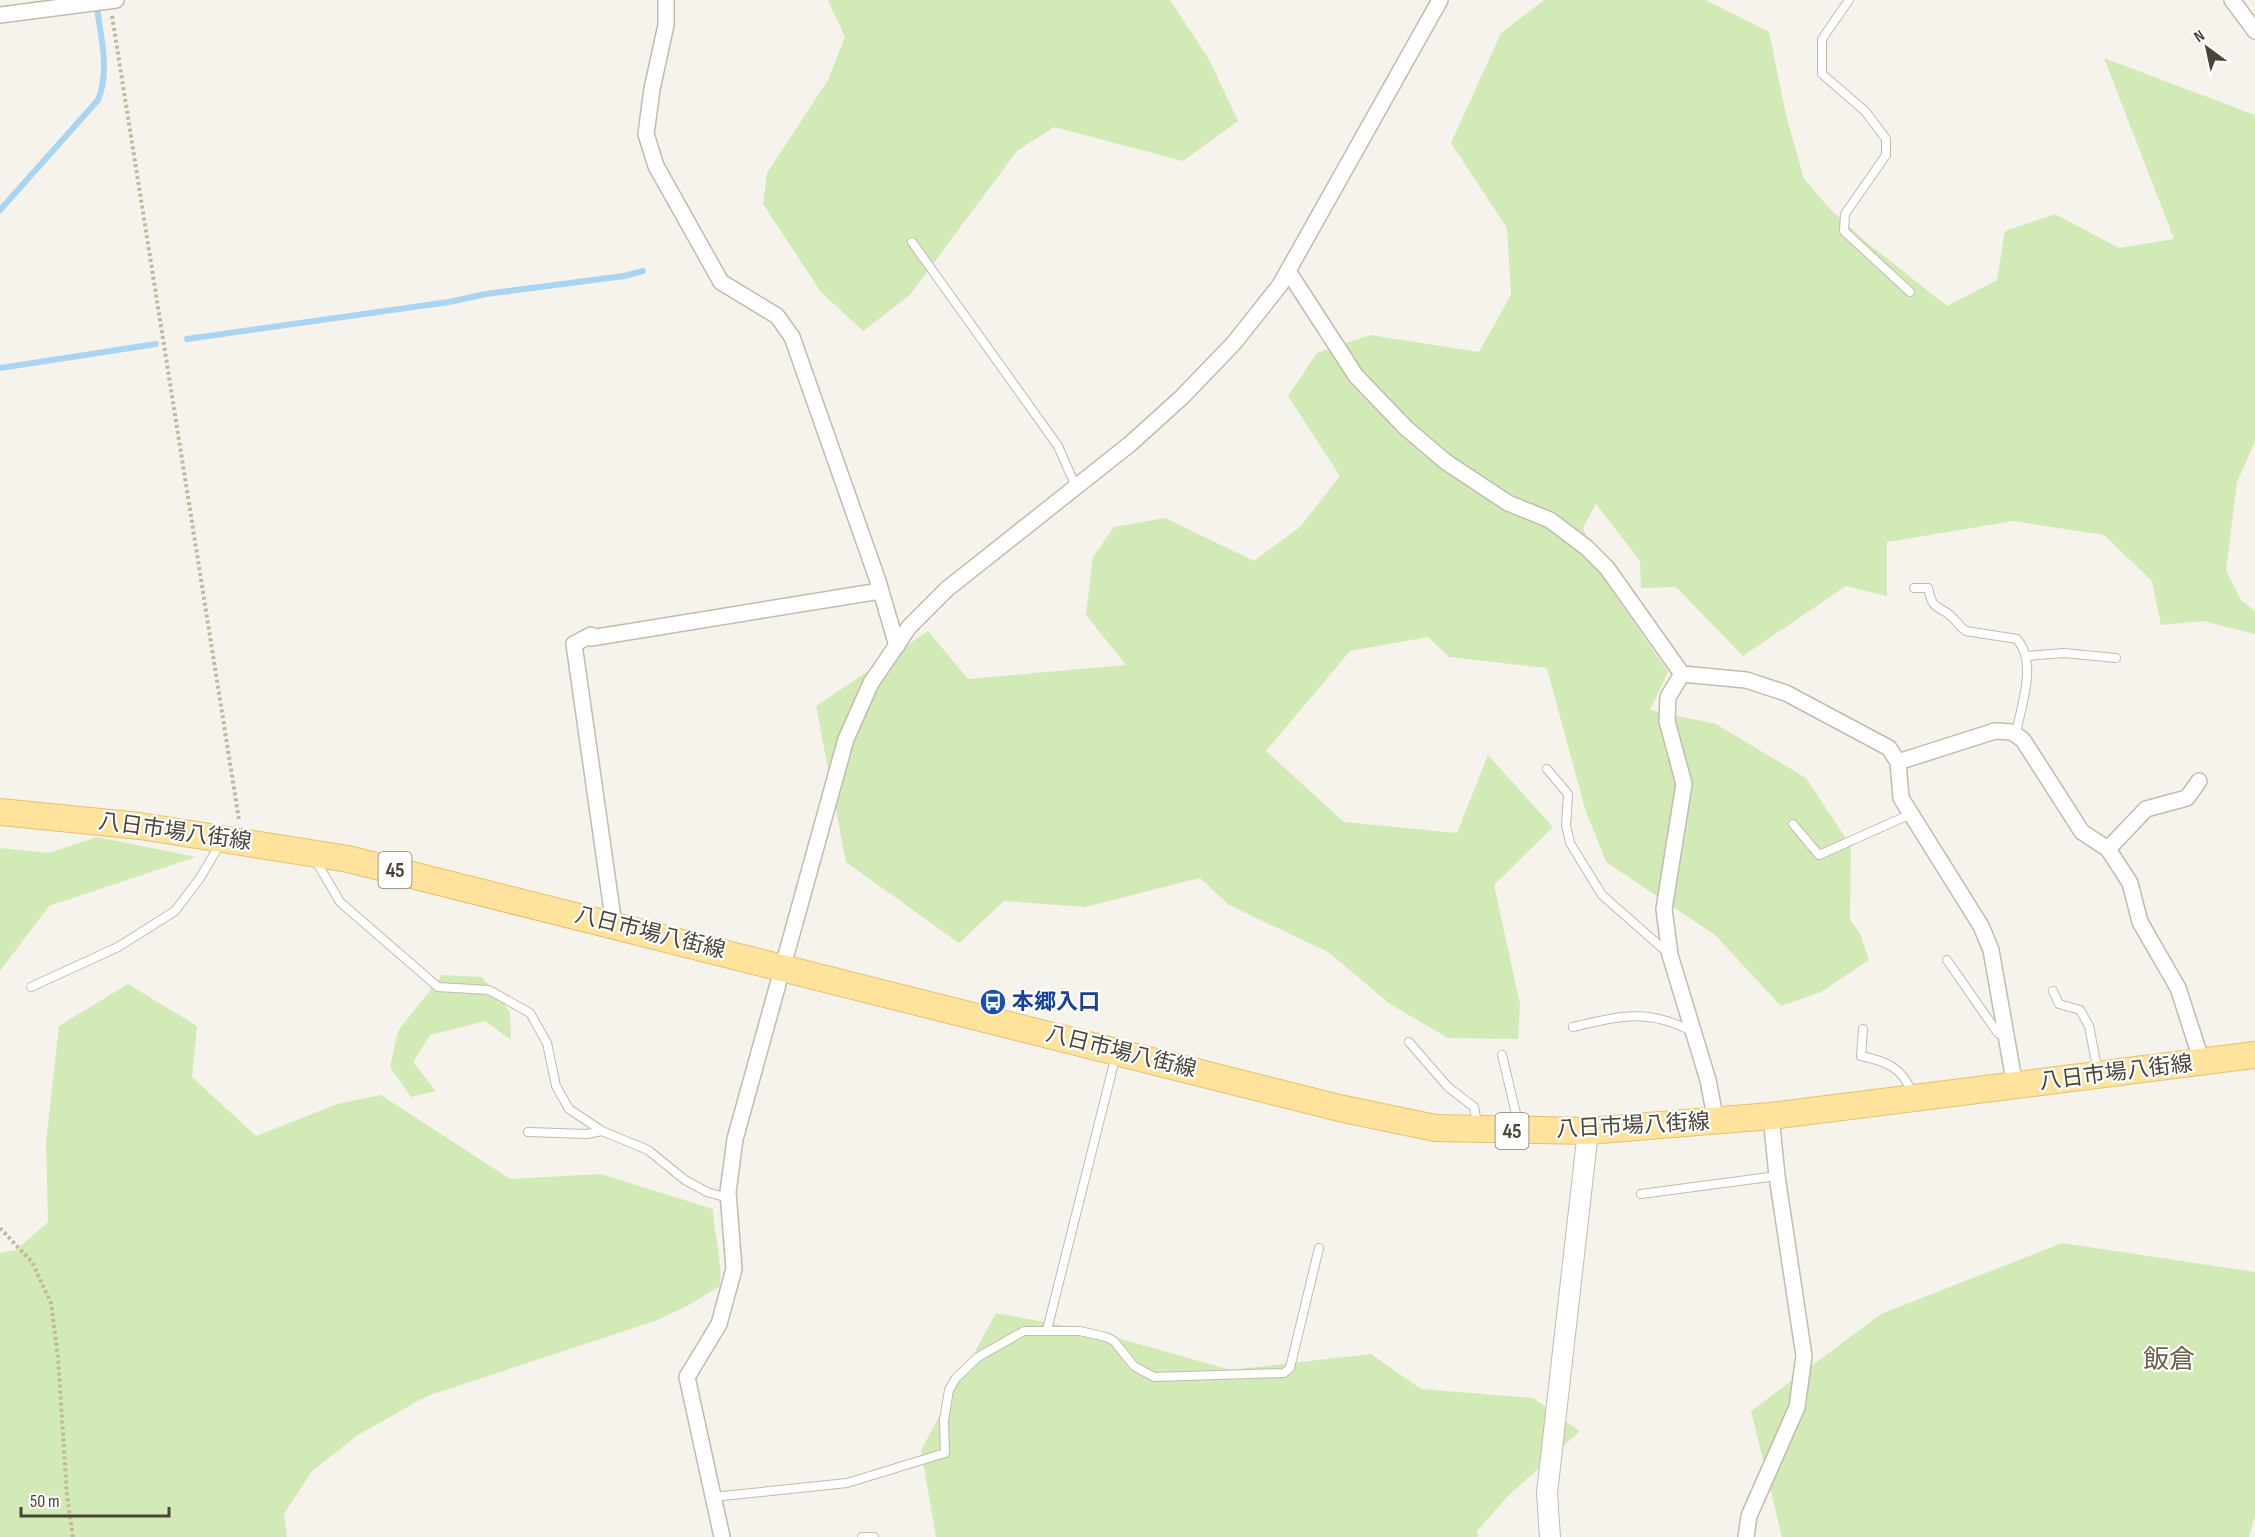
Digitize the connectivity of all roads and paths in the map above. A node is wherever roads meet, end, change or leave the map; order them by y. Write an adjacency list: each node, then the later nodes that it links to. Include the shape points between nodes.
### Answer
1 (666, 0): 13 (street, via 666,25 646,134 656,166 721,282 777,316 792,338)
2 (1440, 0): 9 (street)
3 (1849, 0): 10 (lane, via 1822,39 1822,74 1864,111 1886,139 1886,155 1845,214 1844,231)
4 (2232, 0): 7 (street)
5 (113, 1): 6 (street); 25 (path)
6 (0, 15)
7 (2255, 31)
8 (912, 242): 11 (lane, via 1058,446)
9 (1288, 271): 11 (street, via 1234,343 1182,397); 17 (street, via 1356,376 1406,428 1446,462 1508,503 1550,520 1587,548 1607,568)
10 (1910, 292)
11 (1076, 487): 14 (street, via 947,589 909,627)
12 (1914, 588): 15 (lane, via 1928,588 1938,609 1952,616 1959,627 2017,639)
13 (880, 591): 14 (street); 28 (street, via 591,635 574,644)
14 (897, 645): 31 (street, via 871,683 846,739)
15 (2027, 656): 16 (lane, via 2064,652); 18 (lane)
16 (2116, 658)
17 (1682, 674): 19 (street, via 1746,680 1786,693 1876,738); 29 (street, via 1668,698 1667,721 1684,784 1664,909)
18 (2016, 735): 19 (street, via 1995,731); 26 (street, via 2082,832)
19 (1898, 762): 23 (street, via 1901,798)
20 (1547, 769): 29 (lane, via 1568,794 1566,825 1570,843 1602,895)
21 (2199, 781): 26 (street, via 2187,798 2146,809)
22 (0, 812): 25 (main road, 八日市場八街線 / 45)
23 (1911, 814): 24 (lane, via 1820,855); 37 (street, via 1981,926 1991,950)
24 (1793, 824)
25 (232, 839): 27 (main road, 八日市場八街線 / 45); 32 (lane, via 213,858 175,911 118,947)
26 (2108, 849): 42 (street, via 2130,883 2140,922 2178,988)
27 (312, 853): 28 (main road, 八日市場八街線 / 45, via 493,893); 49 (lane, via 340,902 438,987 489,990 530,1012 547,1043 556,1086 569,1109)
28 (614, 925): 31 (main road, 八日市場八街線 / 45)
29 (1670, 955): 36 (street)
30 (1947, 960): 37 (lane, via 1966,991)
31 (784, 967): 39 (main road, 八日市場八街線 / 45); 55 (street, via 735,1139)
32 (31, 987)
33 (2053, 991): 43 (lane, via 2059,1004 2080,1010 2089,1026)
34 (1573, 1027): 36 (lane, via 1620,1016 1648,1016 1671,1021)
35 (1863, 1029): 45 (lane, via 1861,1056 1885,1061 1902,1073)
36 (1693, 1033): 47 (street)
37 (2005, 1038): 44 (street)
38 (1409, 1042): 48 (lane, via 1448,1087 1474,1107)
39 (1117, 1052): 48 (main road, 八日市場八街線 / 45, via 1392,1120 1435,1128); 58 (lane)
40 (1502, 1055): 50 (lane)
41 (2255, 1058): 42 (main road, 八日市場八街線 / 45)
42 (2202, 1062): 43 (main road, 八日市場八街線 / 45)
43 (2099, 1075): 44 (main road, 八日市場八街線 / 45)
44 (2015, 1086): 45 (main road, 八日市場八街線 / 45)
45 (1913, 1098): 46 (main road, 八日市場八街線 / 45)
46 (1772, 1116): 47 (main road, 八日市場八街線 / 45); 53 (street)
47 (1716, 1122): 51 (main road, 八日市場八街線 / 45)
48 (1478, 1129): 50 (main road, 八日市場八街線 / 45)
49 (602, 1131): 52 (lane); 55 (lane, via 648,1150 685,1180)
50 (1520, 1131): 51 (main road, 八日市場八街線 / 45)
51 (1588, 1131): 64 (street, via 1547,1493)
52 (528, 1132)
53 (1777, 1176): 54 (lane); 65 (street, via 1804,1356 1803,1382 1797,1407 1749,1516)
54 (1641, 1194)
55 (728, 1198): 59 (street, via 734,1269 719,1324 687,1377)
56 (0, 1228): 60 (path, via 32,1262 51,1303)
57 (1319, 1248): 58 (lane, via 1290,1368 1284,1373 1154,1377 1134,1366 1106,1337)
58 (1047, 1330): 59 (lane, via 1017,1334 978,1357 956,1378 949,1390 944,1420 945,1453 847,1483)
59 (713, 1497): 61 (street)
60 (73, 1537)
61 (722, 1537)
62 (862, 1537): 63 (lane)
63 (874, 1537)
64 (1550, 1537)
65 (1746, 1537)

